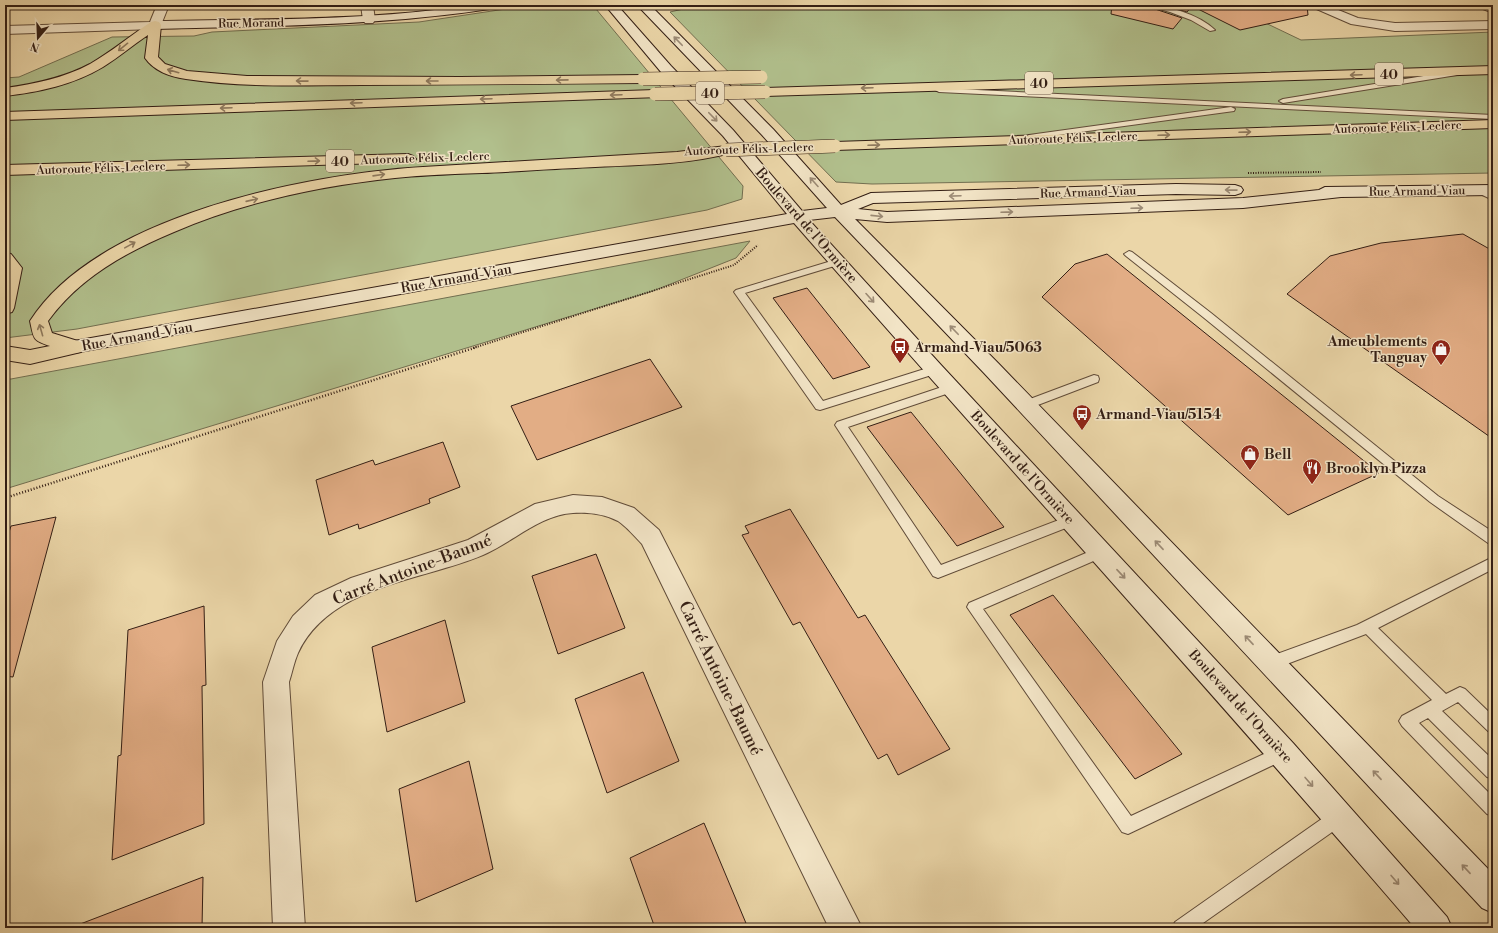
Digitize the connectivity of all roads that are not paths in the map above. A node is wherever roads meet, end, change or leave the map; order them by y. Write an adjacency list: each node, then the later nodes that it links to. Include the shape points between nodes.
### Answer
1 (163, 5): 11 (street)
2 (367, 5): 10 (street)
3 (496, 5): 10 (street, Rue Morand, via 429,15)
4 (611, 5): 32 (street, Boulevard de l'Ormière, one-way to 32, via 666,69 728,133)
5 (643, 5): 31 (street, one-way to 5, via 778,142)
6 (1147, 5): 14 (lane, via 1179,13)
7 (1316, 5): 12 (street, via 1355,21 1395,28)
8 (1482, 5): 9 (street)
9 (1493, 9)
10 (369, 20): 11 (street, Rue Morand)
11 (155, 25): 13 (street, Rue Morand); 19 (highway, one-way to 11, bridge, via 320,81 247,80 186,75 160,67 151,58); 22 (highway, one-way to 22, via 110,58 88,70 27,90)
12 (1493, 25)
13 (5, 30)
14 (1212, 30)
15 (1493, 59): 18 (highway)
16 (1493, 70): 17 (highway, 40)
17 (1465, 71): 20 (highway, 40, one-way to 20); 23 (lane)
18 (1058, 73): 20 (highway); 21 (highway)
19 (776, 76)
20 (1312, 76): 21 (highway, 40)
21 (894, 81): 23 (lane); 24 (highway, 40, one-way to 24, bridge, via 765,92)
22 (5, 92)
23 (1259, 105): 25 (lane); 27 (lane)
24 (5, 116)
25 (1493, 117)
26 (1493, 124): 27 (highway, Autoroute Félix-Leclerc / 40, one-way to 26)
27 (1013, 139): 28 (highway, Autoroute Félix-Leclerc / 40, one-way to 27, bridge)
28 (726, 150): 29 (highway, Autoroute Félix-Leclerc / 40, one-way to 28); 37 (highway, one-way to 28, via 43,337 39,320 66,287 93,266 138,241 183,221 244,202 382,175 677,157)
29 (5, 170)
30 (1488, 192): 31 (street, Rue Armand-Viau, via 1340,192 1243,203 887,217)
31 (839, 212): 32 (street, Rue Armand-Viau); 42 (street, one-way to 31)
32 (798, 217): 35 (street, Boulevard de l'Ormière); 37 (street, Rue Armand-Viau)
33 (1129, 254): 44 (lane, via 1434,500)
34 (5, 258): 36 (highway, via 13,268)
35 (838, 262): 39 (street, Boulevard de l'Ormière, one-way to 39); 39 (lane, via 739,292 820,406)
36 (5, 308)
37 (74, 347): 38 (highway, via 30,357)
38 (5, 353)
39 (934, 370): 41 (street, Boulevard de l'Ormière)
40 (1094, 379): 42 (lane)
41 (951, 388): 43 (street, Boulevard de l'Ormière); 43 (lane, via 841,425 938,572)
42 (1026, 405): 48 (street, one-way to 42)
43 (1072, 520): 45 (street, Boulevard de l'Ormière)
44 (1493, 539)
45 (1100, 552): 51 (street, Boulevard de l'Ormière, one-way to 51); 51 (lane, via 974,607 1128,826)
46 (1493, 563): 47 (lane)
47 (1367, 626): 48 (lane); 49 (lane)
48 (1271, 663): 55 (street, one-way to 48)
49 (1437, 705): 50 (lane, via 1460,694); 52 (lane); 53 (lane, via 1407,722)
50 (1493, 726)
51 (1284, 753): 54 (street, Boulevard de l'Ormière, one-way to 54)
52 (1493, 772)
53 (1493, 808)
54 (1339, 817): 58 (lane); 59 (street, Boulevard de l'Ormière, one-way to 59)
55 (1493, 897)
56 (289, 928): 57 (street, Carré Antoine-Baumé, via 276,682 286,648 302,624 324,603 360,585 475,548 543,511 573,504 602,506 626,515 651,537)
57 (846, 928)
58 (1181, 928)
59 (1436, 928)

